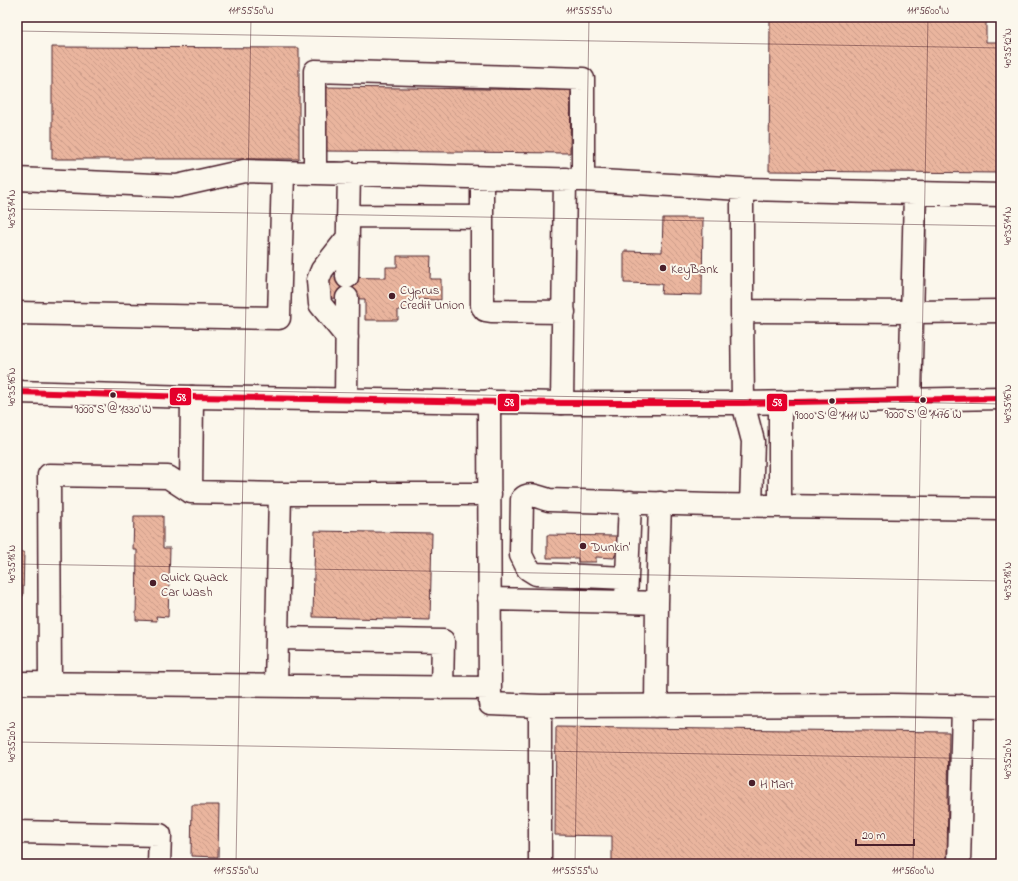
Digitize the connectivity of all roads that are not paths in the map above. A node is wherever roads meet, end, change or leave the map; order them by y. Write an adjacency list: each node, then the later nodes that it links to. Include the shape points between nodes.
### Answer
1 (283, 173): 2 (main road); 5 (main road, via 244,171 177,186); 17 (main road, via 279,318)
2 (315, 173): 3 (main road); 6 (main road, via 315,71 583,79)
3 (349, 173): 4 (main road); 10 (main road)
4 (482, 178): 6 (main road); 11 (main road)
5 (17, 179)
6 (574, 180): 7 (main road); 15 (main road)
7 (742, 189): 8 (main road); 13 (main road)
8 (916, 194): 9 (main road); 16 (main road)
9 (1001, 195)
10 (348, 216): 11 (main road); 12 (main road)
11 (482, 217): 15 (main road, via 482,306 485,310)
12 (348, 237): 18 (main road); 18 (main road, via 322,270 318,280 320,304)
13 (742, 311): 16 (main road); 27 (main road)
14 (1001, 311): 16 (main road)
15 (564, 312): 25 (main road)
16 (913, 312): 24 (main road)
17 (17, 313)
18 (346, 337): 22 (main road)
19 (17, 392): 20 (main road)
20 (192, 397): 22 (main road); 28 (main road)
21 (1001, 398): 24 (main road)
22 (346, 399): 23 (main road)
23 (490, 401): 25 (main road); 30 (main road)
24 (910, 401): 26 (main road)
25 (562, 402): 27 (main road)
26 (780, 403): 27 (main road); 34 (main road)
27 (743, 404): 33 (main road, via 753,441)
28 (191, 492): 29 (main road); 42 (main road, via 168,478 49,475)
29 (280, 494): 30 (main road); 40 (main road)
30 (490, 494): 37 (main road)
31 (630, 502): 32 (main road); 36 (main road); 36 (main road, via 549,500 540,505 531,519 530,550 534,561 542,566)
32 (660, 503): 33 (main road); 39 (main road)
33 (751, 505): 34 (main road)
34 (780, 505): 35 (main road)
35 (1001, 508)
36 (627, 573): 38 (main road)
37 (489, 599): 38 (main road); 45 (main road)
38 (626, 602): 39 (main road)
39 (657, 603): 47 (main road)
40 (277, 638): 43 (main road); 44 (main road, via 443,641)
41 (17, 683): 42 (main road)
42 (50, 683): 43 (main road)
43 (276, 686): 44 (main road)
44 (442, 688): 45 (main road)
45 (490, 688): 46 (main road, via 490,704)
46 (540, 706): 47 (main road); 52 (main road)
47 (656, 706): 48 (main road)
48 (963, 706): 49 (main road); 53 (main road)
49 (1001, 707)
50 (17, 832): 51 (main road, via 160,835)
51 (159, 864)
52 (540, 864)
53 (959, 864)

